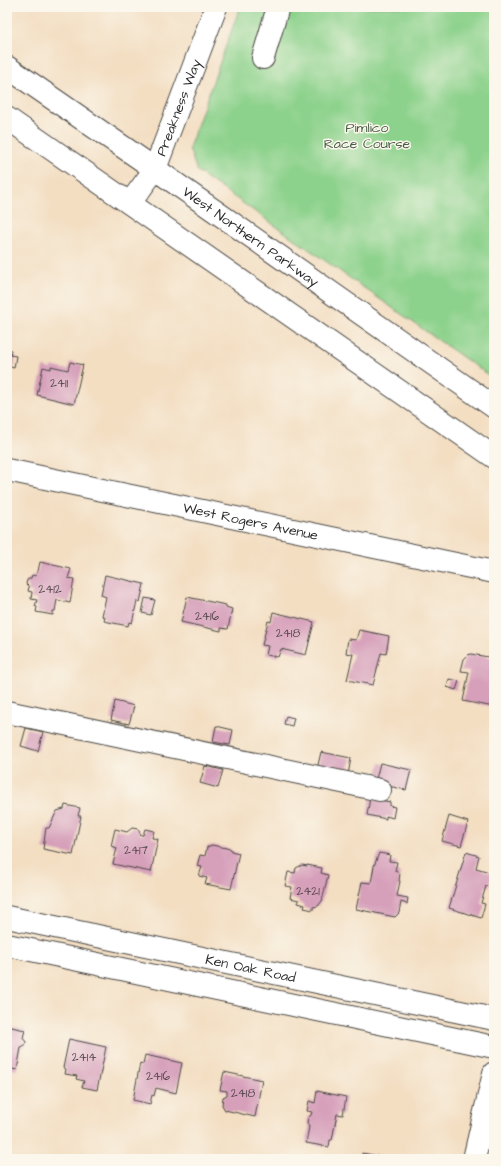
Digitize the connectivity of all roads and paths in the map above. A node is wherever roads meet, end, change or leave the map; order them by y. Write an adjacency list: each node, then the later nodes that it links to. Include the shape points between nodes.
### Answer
1 (216, 7): 6 (street, Preakness Way)
2 (278, 7): 3 (street)
3 (263, 58)
4 (7, 67): 6 (street, West Northern Parkway)
5 (7, 118): 7 (street)
6 (155, 169): 7 (street, Preakness Way); 8 (street, West Northern Parkway)
7 (130, 203): 9 (street)
8 (494, 407)
9 (494, 457)
10 (7, 470): 11 (street, West Rogers Avenue)
11 (494, 572)
12 (7, 712): 13 (street)
13 (380, 790)
14 (7, 917): 16 (street, Ken Oak Road)
15 (7, 945): 17 (street, Ken Oak Road)
16 (494, 1019)
17 (494, 1047)
18 (494, 1073): 19 (street)
19 (474, 1159)

